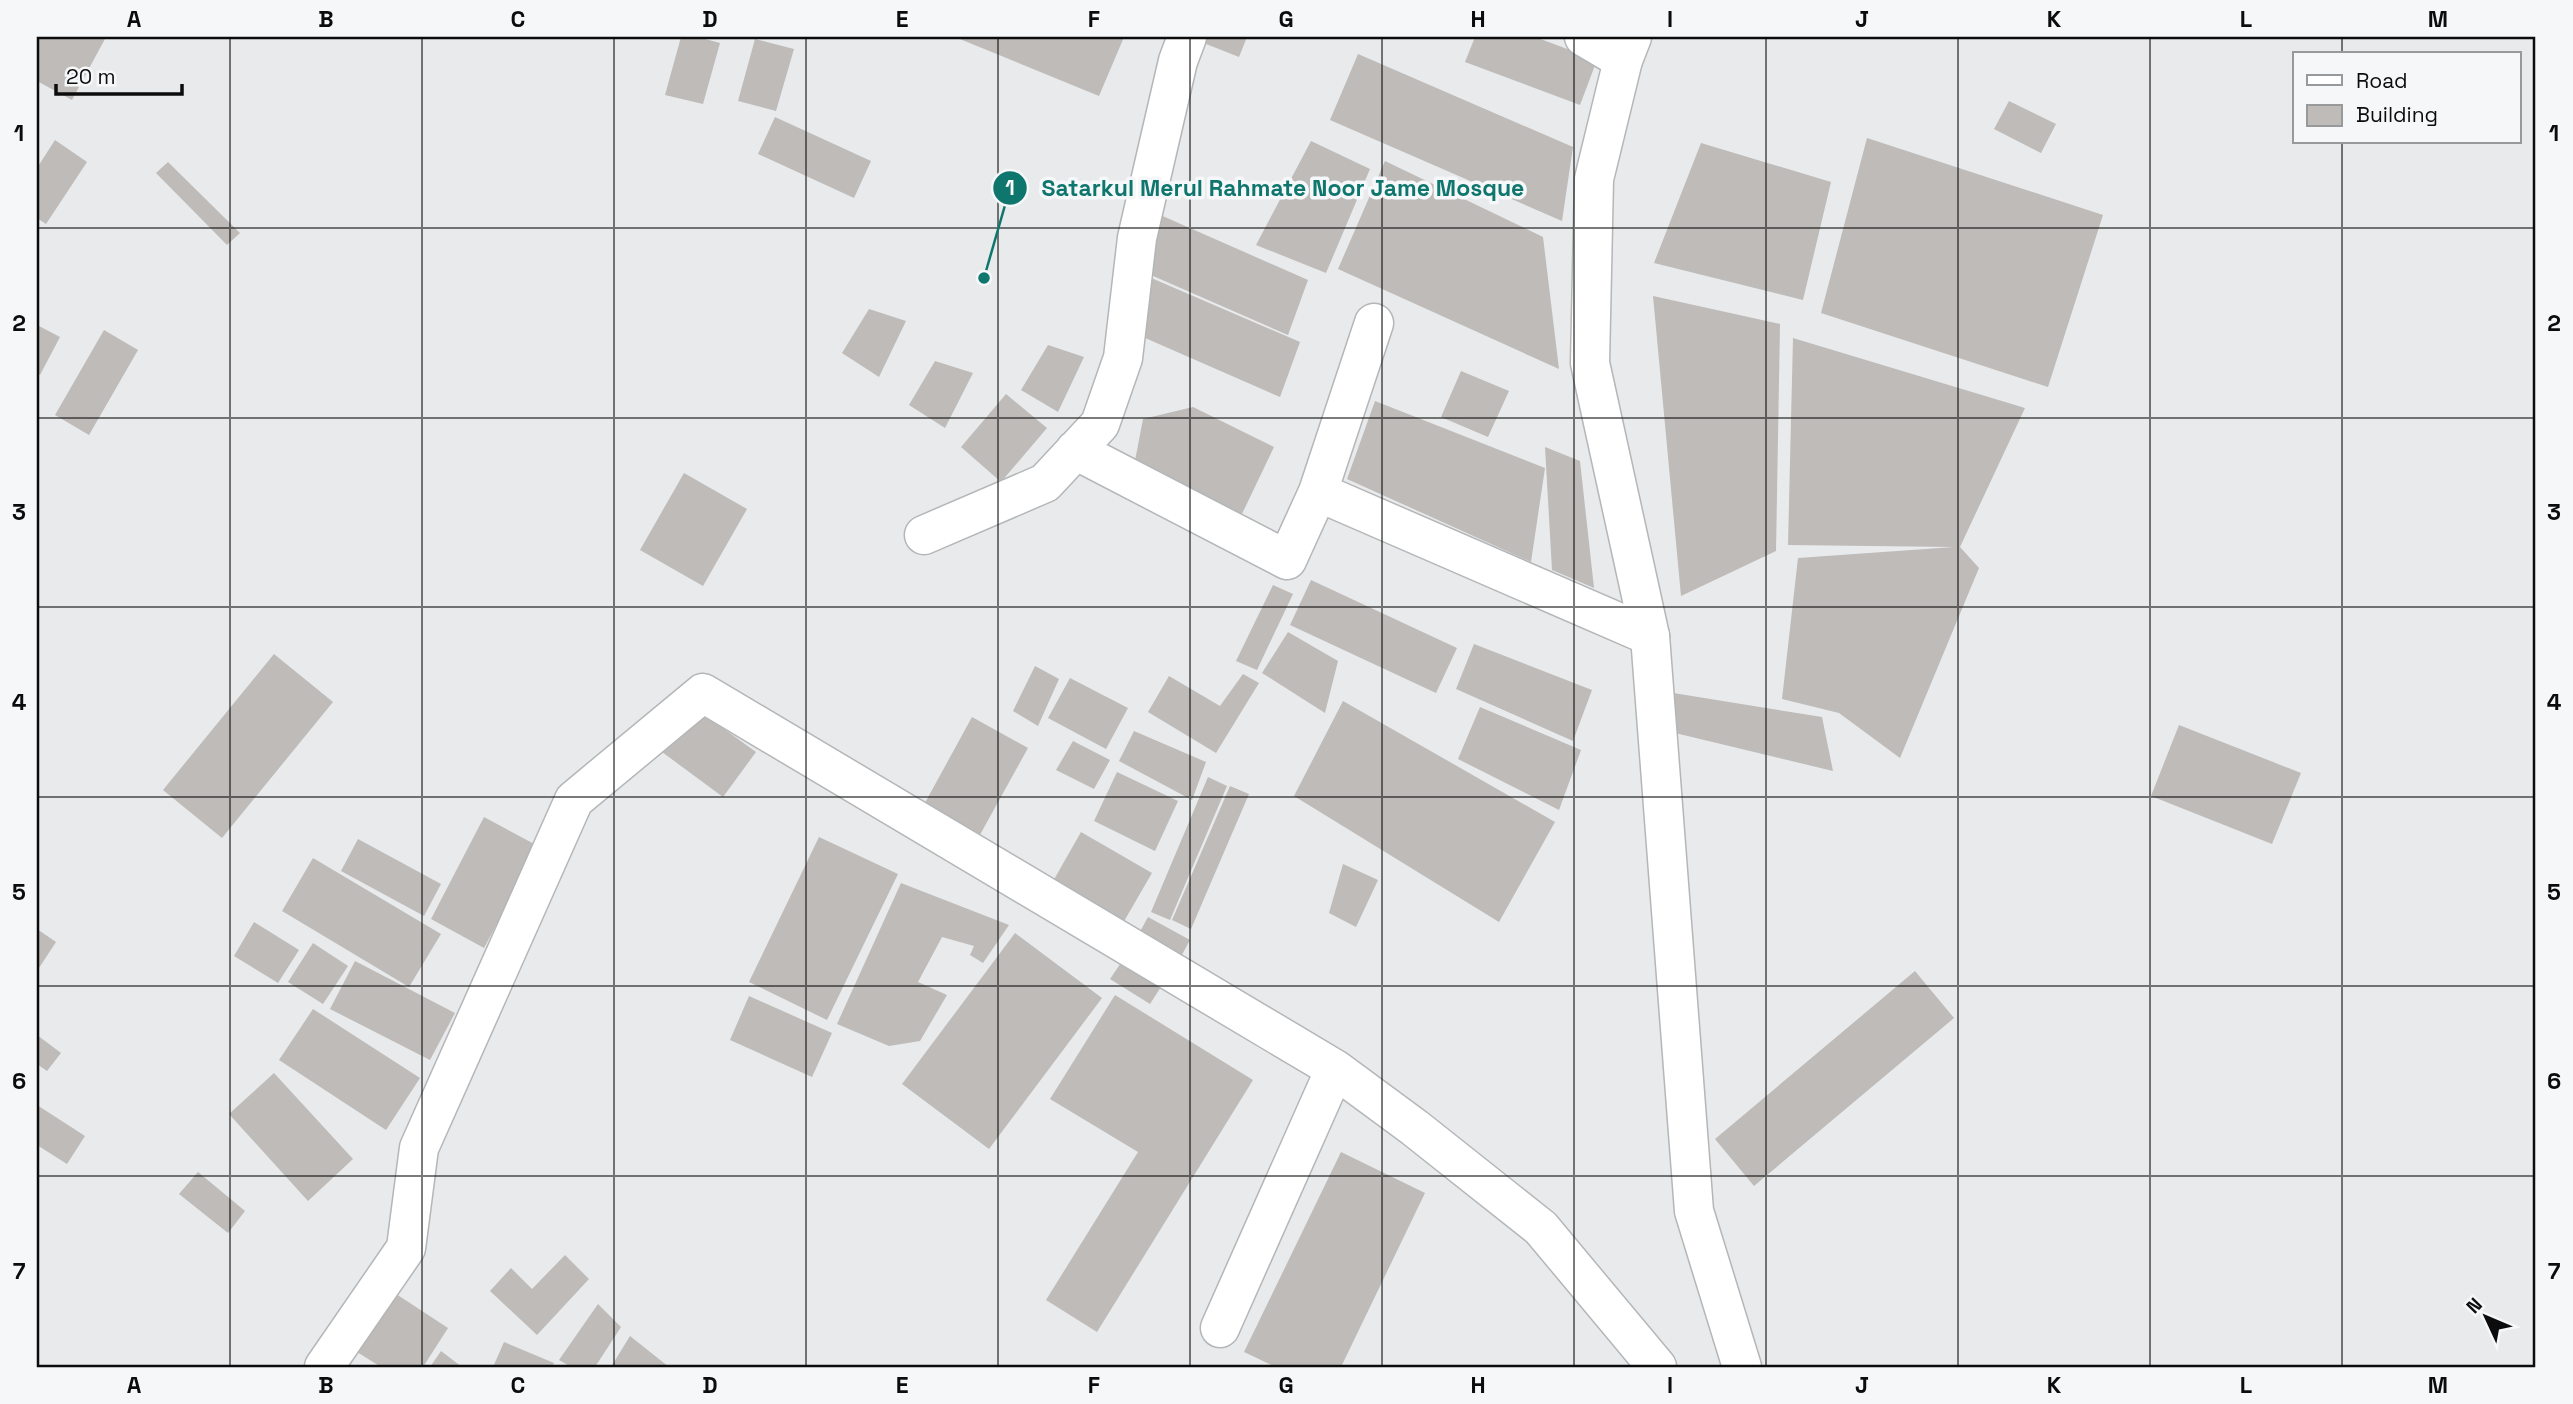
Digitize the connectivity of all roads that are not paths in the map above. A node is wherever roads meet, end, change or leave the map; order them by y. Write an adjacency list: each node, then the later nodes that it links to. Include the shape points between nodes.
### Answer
1 (1187, 37): 5 (street, via 1137,238 1123,358 1100,424)
2 (1584, 37): 3 (street)
3 (1627, 49): 8 (street, via 1594,178 1590,363)
4 (1374, 323): 6 (street)
5 (1075, 450): 6 (street, via 1287,560); 7 (street, via 1045,483)
6 (1318, 492): 8 (street)
7 (924, 535)
8 (1650, 636): 13 (street, via 1694,1211)
9 (1335, 1069): 10 (street); 11 (street, via 703,693 574,800 419,1148 406,1248); 12 (street, via 1541,1228)
10 (1220, 1328)
11 (324, 1367)
12 (1657, 1367)
13 (1742, 1367)

